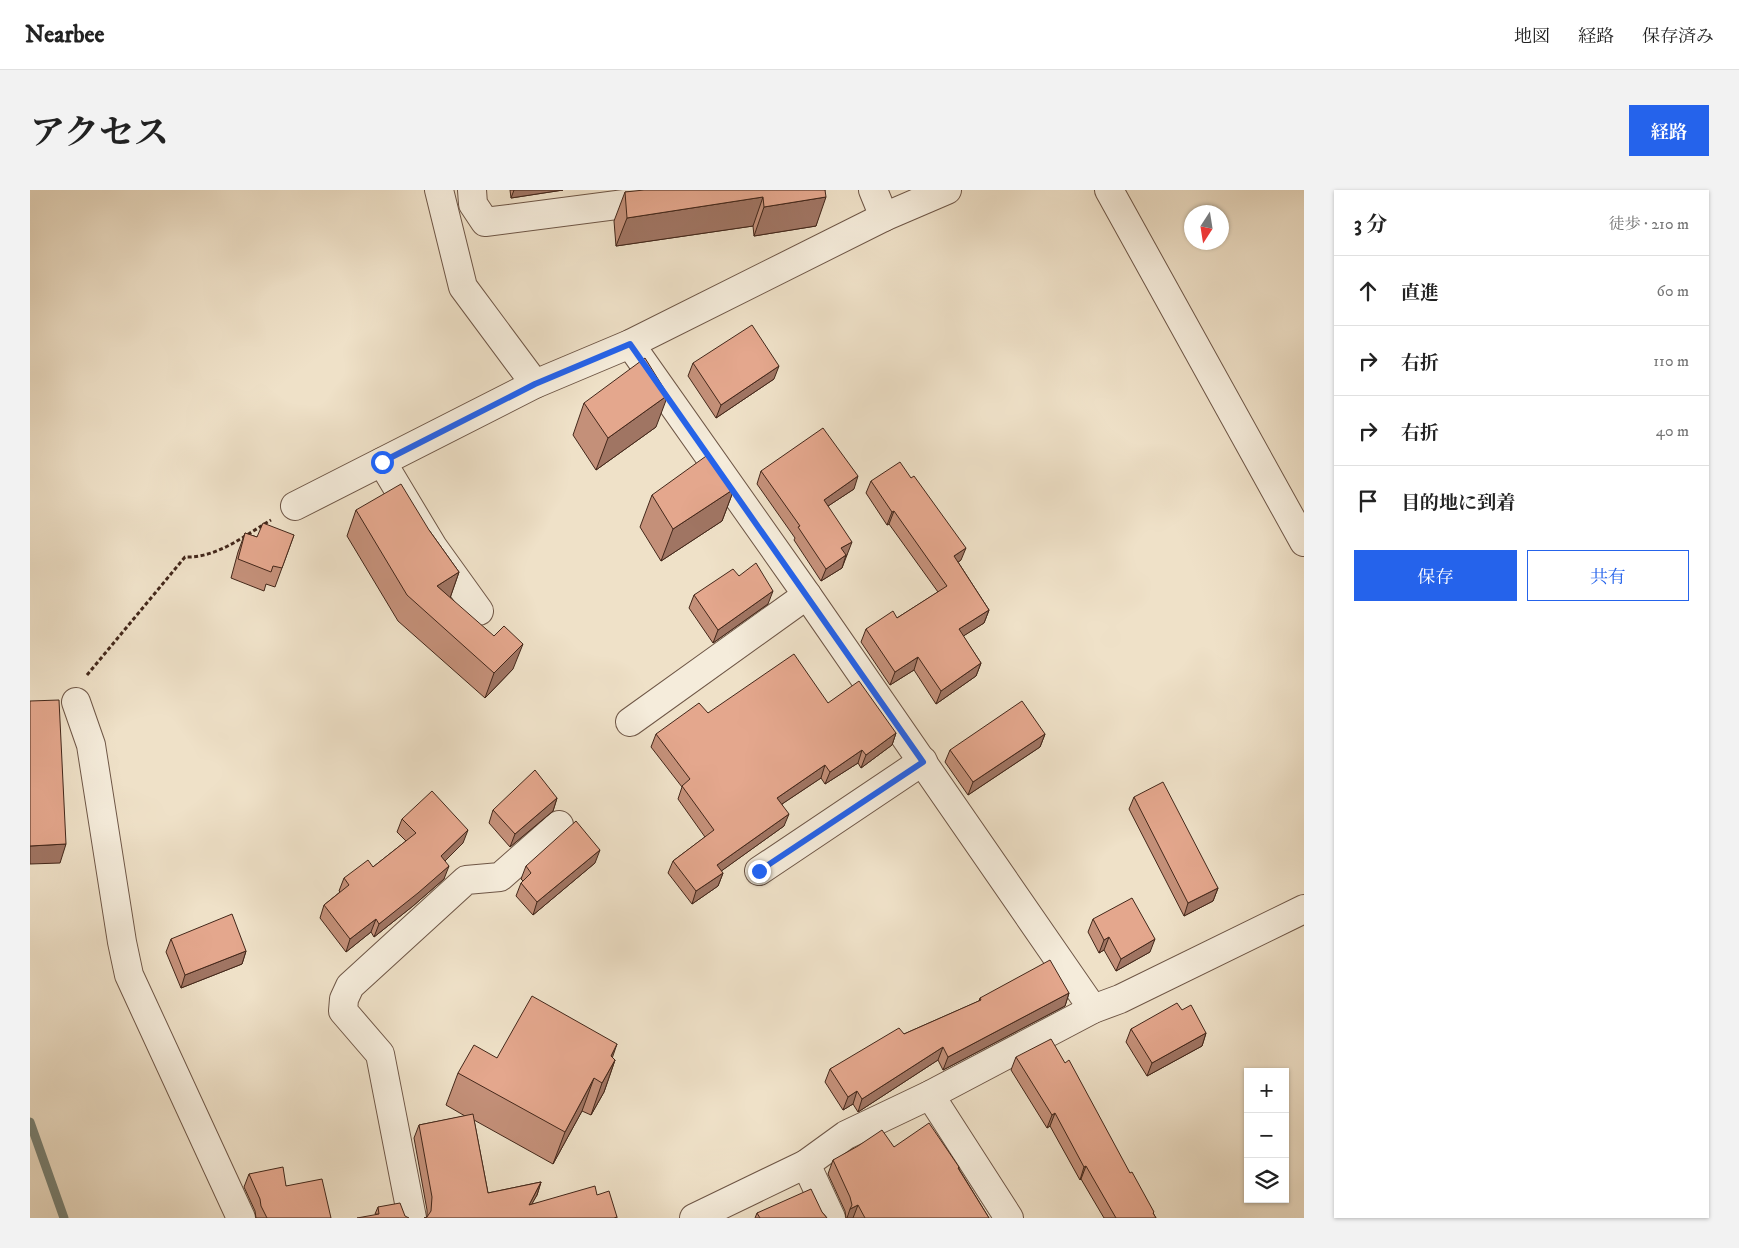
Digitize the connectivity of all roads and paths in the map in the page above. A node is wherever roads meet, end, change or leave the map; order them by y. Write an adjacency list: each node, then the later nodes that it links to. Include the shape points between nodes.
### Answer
1 (439, 190): 9 (street, via 464,287)
2 (472, 190): 3 (street, via 473,204 485,222)
3 (732, 190)
4 (873, 190): 7 (street)
5 (947, 190): 7 (street)
6 (1109, 190): 12 (street)
7 (884, 217): 8 (street)
8 (630, 344): 9 (street); 13 (street)
9 (535, 384): 10 (street)
10 (382, 462): 11 (street); 14 (street, via 433,547)
11 (295, 506): 15 (path, via 213,554 185,557)
12 (1304, 542)
13 (807, 595): 16 (street); 17 (street)
14 (479, 611)
15 (80, 691): 24 (street, via 129,975)
16 (630, 722)
17 (923, 762): 19 (street); 21 (street)
18 (558, 826): 25 (street, via 500,877 466,880 350,986 344,999 343,1011 380,1054)
19 (759, 871)
20 (1304, 909): 21 (street, via 1120,999)
21 (1093, 1009): 22 (street)
22 (930, 1095): 23 (street, via 846,1135); 28 (street)
23 (806, 1164): 26 (street); 27 (street)
24 (240, 1218)
25 (412, 1218)
26 (694, 1218)
27 (831, 1218)
28 (1009, 1218)

